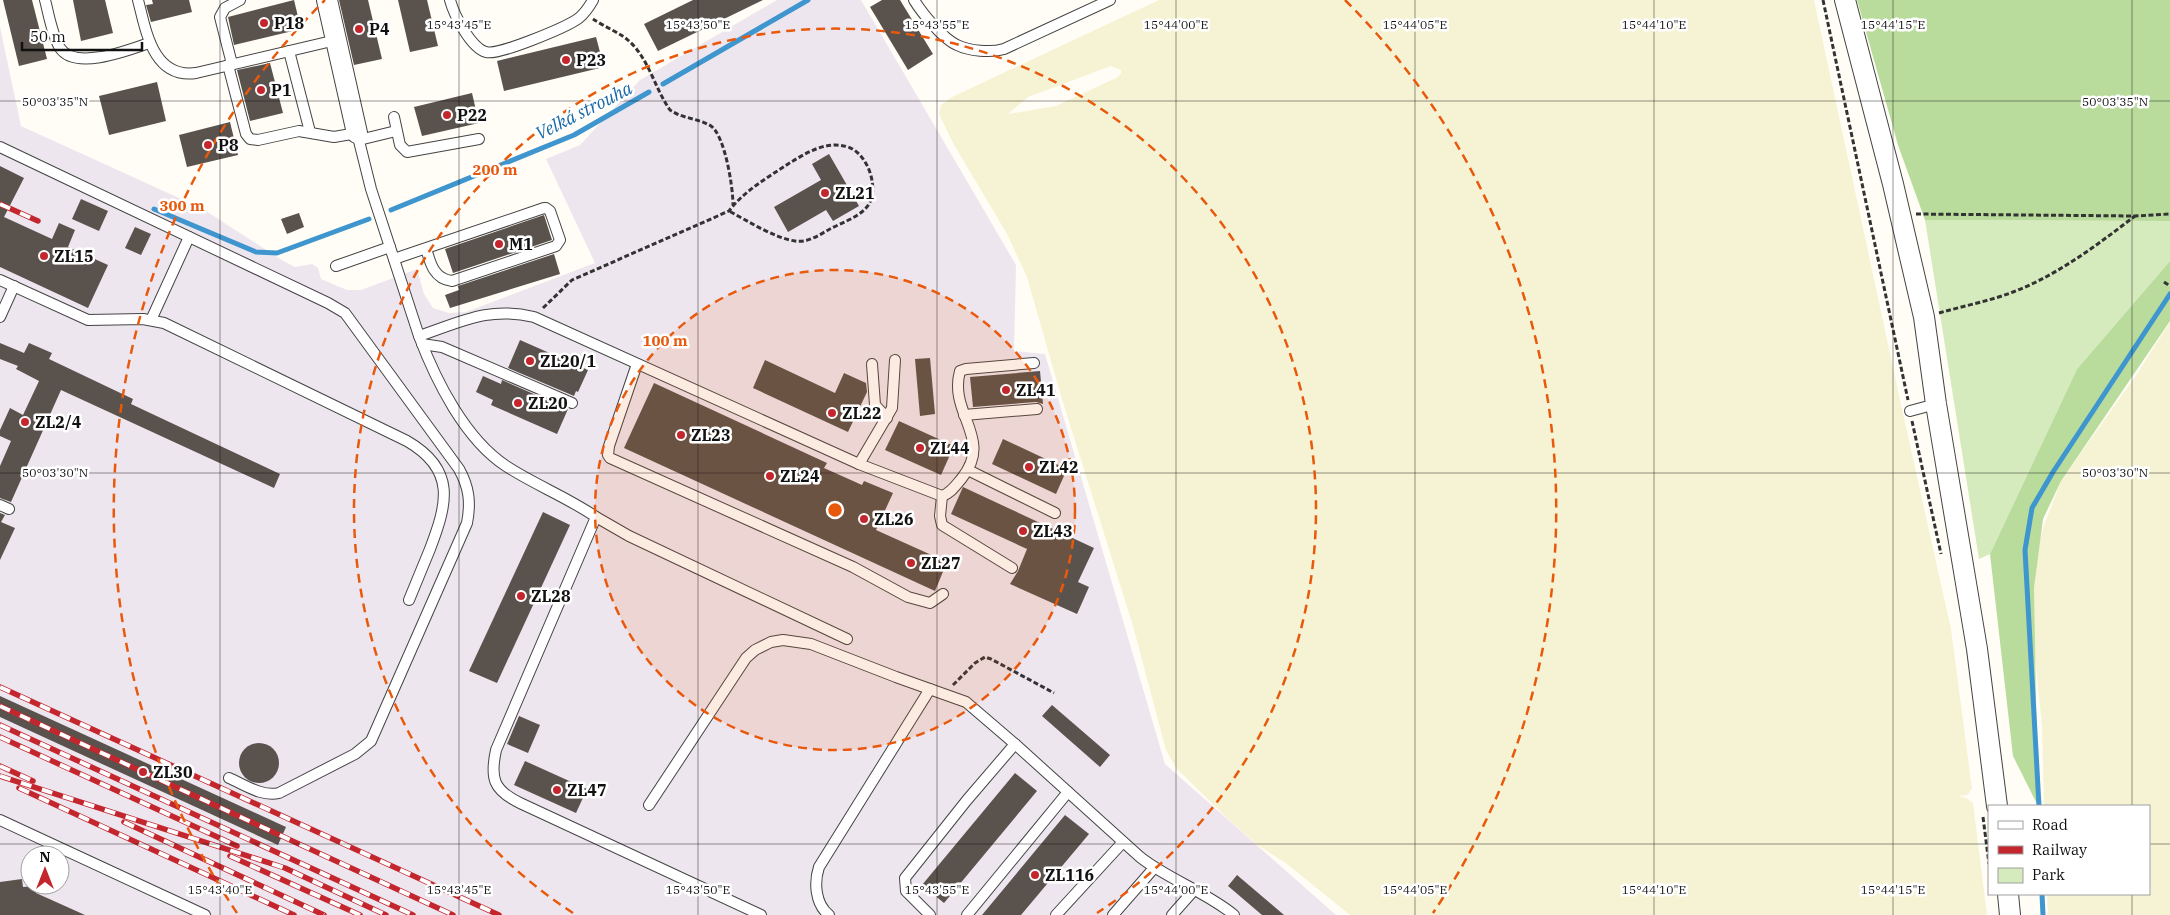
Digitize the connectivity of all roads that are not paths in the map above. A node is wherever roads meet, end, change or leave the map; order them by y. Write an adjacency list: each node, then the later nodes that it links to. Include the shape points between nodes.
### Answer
1 (45, 0): 11 (lane, via 60,48 69,56 110,56)
2 (138, 0): 11 (lane)
3 (240, 0): 13 (lane, via 225,8 220,17)
4 (327, 0): 10 (street)
5 (450, 0): 6 (lane, via 458,20 477,48 490,53 572,22)
6 (593, 0)
7 (914, 0): 8 (lane, via 955,44 993,51 1004,49)
8 (1110, 0)
9 (1845, 0): 35 (street, via 1924,317)
10 (336, 40): 12 (lane); 17 (street)
11 (149, 43): 13 (lane, via 158,57 182,74 196,74)
12 (288, 51): 13 (lane); 16 (lane)
13 (230, 65): 16 (lane, via 250,140 293,131)
14 (394, 117): 15 (lane)
15 (396, 131): 17 (lane); 18 (lane, via 401,148 411,152)
16 (310, 132): 17 (lane)
17 (358, 137): 21 (lane)
18 (479, 139)
19 (0, 148): 20 (lane)
20 (188, 236): 28 (lane); 51 (lane, via 345,313 458,468 469,492 469,513 463,533 374,735 366,746 275,794 257,791)
21 (390, 247): 23 (lane); 24 (lane)
22 (426, 248): 22 (lane, via 546,208 560,240 556,246 452,281 434,272); 23 (lane)
23 (394, 259): 29 (lane)
24 (336, 266)
25 (0, 280): 26 (lane)
26 (14, 286): 27 (lane); 28 (lane, via 88,320)
27 (0, 317)
28 (151, 320): 47 (lane, via 164,323 408,441 432,460 443,482 445,504)
29 (420, 340): 32 (lane, via 494,313 507,312 534,318); 34 (lane); 44 (lane, via 449,400 490,455)
30 (895, 360): 39 (lane, via 894,401)
31 (1034, 363): 38 (lane, via 962,370 959,378)
32 (637, 364): 40 (lane); 46 (lane, via 609,446 610,458 853,567 908,597 930,603)
33 (872, 364): 39 (lane, via 875,405)
34 (572, 403)
35 (1936, 404): 37 (lane); 54 (street, via 1977,650)
36 (1037, 409): 38 (lane)
37 (1910, 410)
38 (964, 415): 41 (lane, via 975,447)
39 (887, 418): 40 (lane)
40 (859, 464): 42 (lane)
41 (968, 470): 42 (lane, via 950,492); 43 (lane)
42 (942, 496): 45 (lane, via 942,525)
43 (1055, 513)
44 (596, 517): 48 (lane, via 629,536); 61 (lane, via 501,737 493,766 494,781 520,804)
45 (1012, 568)
46 (944, 594)
47 (409, 600)
48 (847, 639)
49 (930, 689): 50 (lane, via 974,708); 53 (lane, via 812,644 783,640 763,645 739,667); 62 (lane, via 819,866 815,882 817,892)
50 (1015, 744): 52 (lane); 63 (lane, via 905,878 906,891)
51 (229, 778)
52 (1068, 792): 56 (lane); 64 (lane)
53 (649, 805)
54 (1990, 805)
55 (0, 820): 60 (lane)
56 (1123, 842): 57 (lane); 65 (lane)
57 (1154, 868): 58 (lane); 66 (lane)
58 (1195, 889): 67 (lane); 68 (lane)
59 (2008, 895): 69 (street)
60 (205, 915)
61 (761, 915)
62 (829, 915)
63 (930, 915)
64 (967, 915)
65 (1056, 915)
66 (1113, 915)
67 (1172, 915)
68 (1234, 915)
69 (2010, 915)

